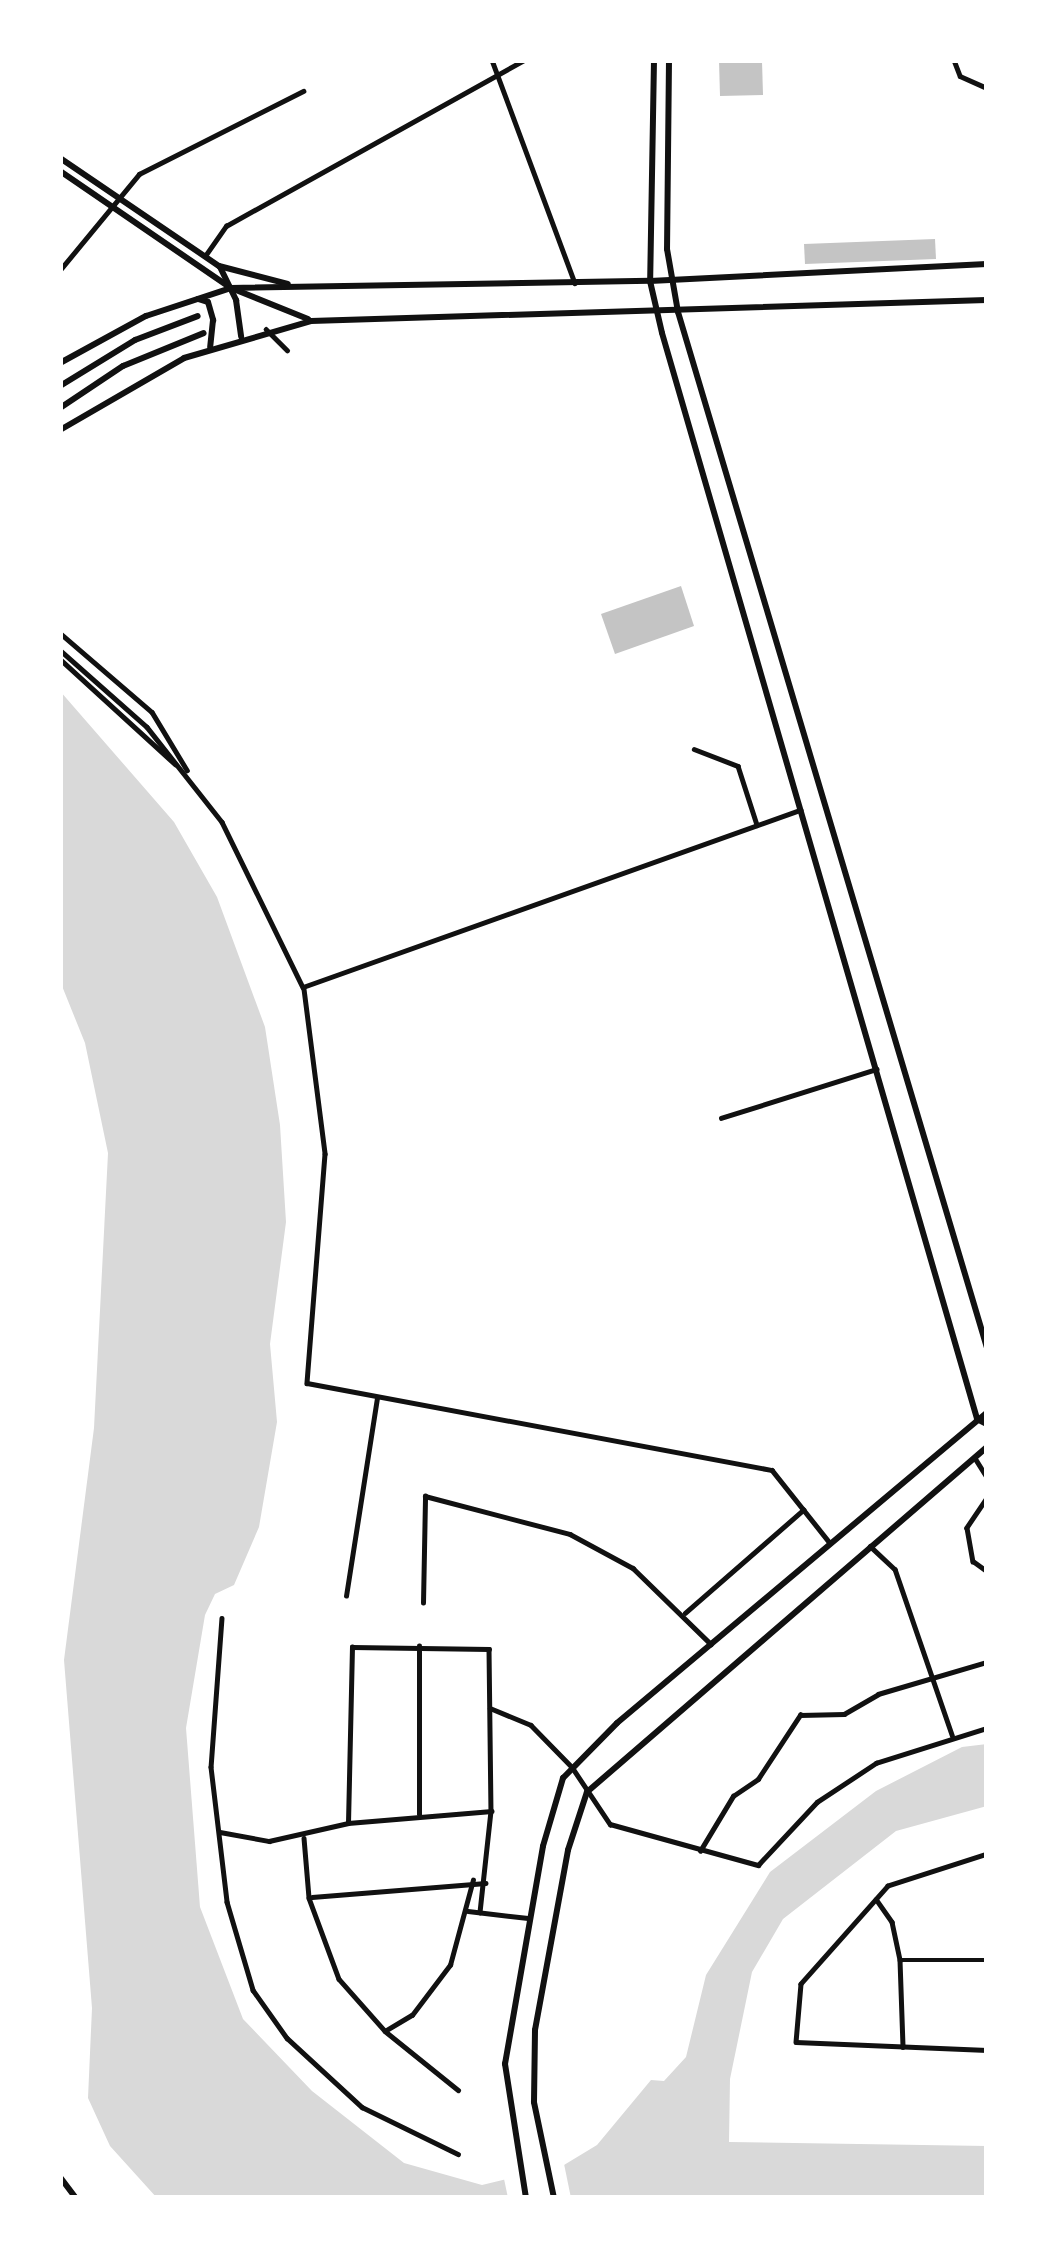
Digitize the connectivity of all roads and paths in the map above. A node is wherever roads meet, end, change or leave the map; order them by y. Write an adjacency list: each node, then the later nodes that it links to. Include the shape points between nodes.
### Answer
1 (492, 60): 6 (street)
2 (524, 60): 6 (street)
3 (653, 60): 18 (main road)
4 (669, 60): 17 (main road)
5 (954, 60): 7 (street, via 960,76)
6 (497, 75): 13 (street, via 226,226); 19 (street)
7 (987, 88)
8 (303, 91): 11 (street, via 139,174)
9 (60, 158): 11 (main road)
10 (60, 171): 12 (main road)
11 (116, 197): 12 (street); 13 (main road)
12 (108, 206): 16 (street); 21 (main road)
13 (204, 257): 15 (main road)
14 (987, 264): 17 (main road)
15 (219, 266): 20 (main road); 21 (main road)
16 (60, 270)
17 (671, 280): 18 (main road); 24 (main road)
18 (650, 281): 19 (main road); 25 (main road)
19 (575, 283): 20 (main road)
20 (303, 287): 21 (main road)
21 (231, 288): 22 (main road); 27 (main road); 30 (main road)
22 (197, 299): 31 (main road, via 208,302); 33 (main road, via 146,316)
23 (987, 300): 24 (main road)
24 (678, 312): 25 (main road); 47 (main road)
25 (657, 313): 27 (main road, via 446,311); 42 (main road)
26 (198, 316): 34 (main road, via 134,340)
27 (311, 321): 28 (main road)
28 (266, 329): 30 (main road); 32 (street)
29 (204, 333): 35 (main road, via 122,366)
30 (241, 337): 31 (main road)
31 (210, 347): 36 (main road, via 133,381)
32 (287, 350)
33 (60, 363)
34 (60, 386)
35 (60, 408)
36 (60, 430)
37 (60, 633): 41 (street, via 152,712)
38 (60, 650): 41 (street)
39 (60, 659): 41 (street)
40 (694, 749): 43 (street, via 738,766)
41 (193, 780): 44 (street, via 246,860)
42 (800, 810): 43 (street); 45 (main road)
43 (757, 825): 44 (street)
44 (303, 987): 48 (street, via 325,1154 325,1228 302,1376)
45 (876, 1069): 46 (street); 50 (main road)
46 (721, 1118)
47 (987, 1348)
48 (377, 1397): 56 (street, via 772,1470); 60 (street)
49 (987, 1412): 50 (main road)
50 (977, 1419): 51 (main road); 57 (main road)
51 (987, 1424)
52 (987, 1448): 53 (main road)
53 (975, 1458): 54 (street); 58 (main road)
54 (987, 1477)
55 (987, 1498): 59 (street, via 967,1528 974,1561)
56 (803, 1509): 57 (street); 62 (street)
57 (830, 1543): 64 (main road)
58 (870, 1546): 67 (street, via 895,1570); 72 (main road)
59 (987, 1571)
60 (346, 1596)
61 (423, 1604): 62 (street, via 425,1496 570,1534 633,1568)
62 (685, 1613): 64 (street)
63 (222, 1618): 76 (street, via 212,1701)
64 (711, 1644): 71 (main road)
65 (419, 1645): 68 (street, via 489,1649); 74 (street); 75 (street, via 352,1646)
66 (987, 1662): 67 (street)
67 (934, 1682): 70 (street); 78 (street, via 878,1694 844,1714 800,1715)
68 (490, 1708): 71 (street, via 531,1725); 73 (street)
69 (987, 1728): 70 (street)
70 (952, 1735): 78 (street, via 875,1762 817,1802 758,1865)
71 (572, 1767): 72 (street); 86 (main road, via 549,1816)
72 (587, 1792): 78 (street, via 610,1824); 97 (main road, via 535,2030 534,2102)
73 (491, 1811): 74 (street); 81 (street)
74 (419, 1814): 75 (street)
75 (348, 1823): 77 (street)
76 (218, 1831): 77 (street); 93 (street, via 237,1948 253,1990 287,2038 362,2107)
77 (304, 1838): 82 (street)
78 (700, 1851)
79 (987, 1854): 83 (street, via 954,1860)
80 (473, 1880): 81 (street); 82 (street); 84 (street)
81 (485, 1882): 85 (street)
82 (309, 1898): 89 (street, via 326,1957)
83 (875, 1899): 87 (street, via 892,1922); 90 (street, via 801,1984 796,2042)
84 (468, 1911): 85 (street); 89 (street, via 434,1992)
85 (480, 1912): 86 (street)
86 (531, 1918): 96 (main road, via 506,2065 506,2107)
87 (900, 1960): 88 (street); 90 (street)
88 (987, 1960)
89 (385, 2031): 92 (street)
90 (903, 2047): 91 (street)
91 (987, 2050)
92 (458, 2090)
93 (458, 2154)
94 (60, 2177): 95 (main road)
95 (76, 2198)
96 (526, 2198)
97 (554, 2198)

